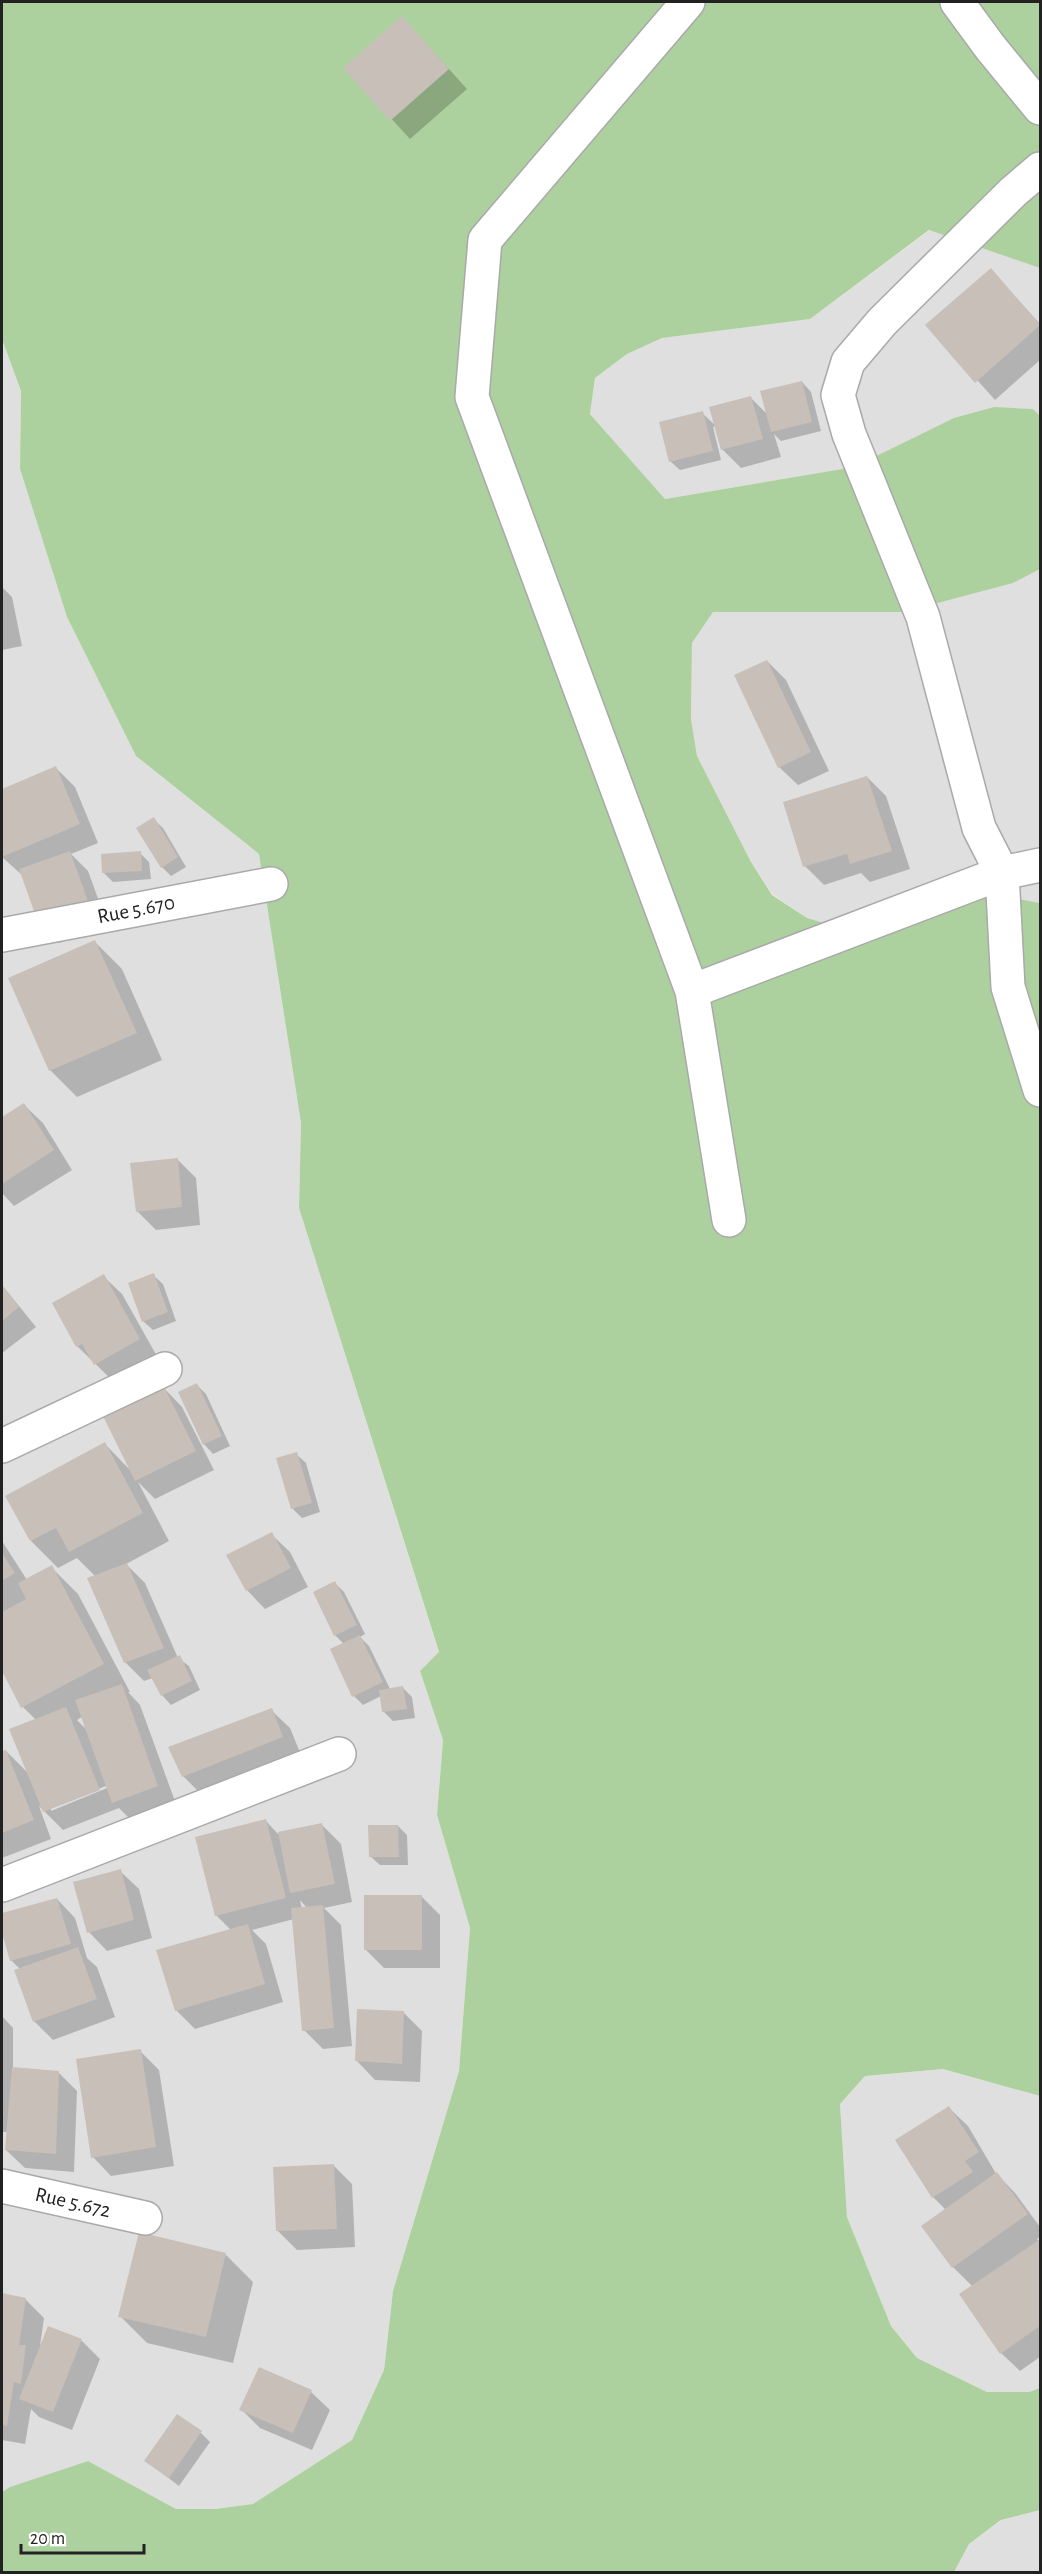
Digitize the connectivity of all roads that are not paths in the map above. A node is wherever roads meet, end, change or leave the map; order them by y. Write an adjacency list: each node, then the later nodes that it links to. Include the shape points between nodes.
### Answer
1 (688, 2): 9 (street, via 485,240 472,397)
2 (957, 2): 3 (street)
3 (1041, 108)
4 (1041, 169): 6 (street, via 1012,192 882,322 848,362 838,395 849,434 923,617 979,828)
5 (1041, 865): 6 (street)
6 (1002, 873): 9 (street); 10 (street, via 1008,987)
7 (271, 884): 8 (street, Rue 5.670)
8 (2, 935)
9 (692, 991): 11 (street)
10 (1041, 1090)
11 (729, 1220)
12 (165, 1369): 13 (street)
13 (2, 1446)
14 (339, 1754): 15 (street)
15 (2, 1885)
16 (2, 2186): 17 (street, Rue 5.672)
17 (146, 2218)

